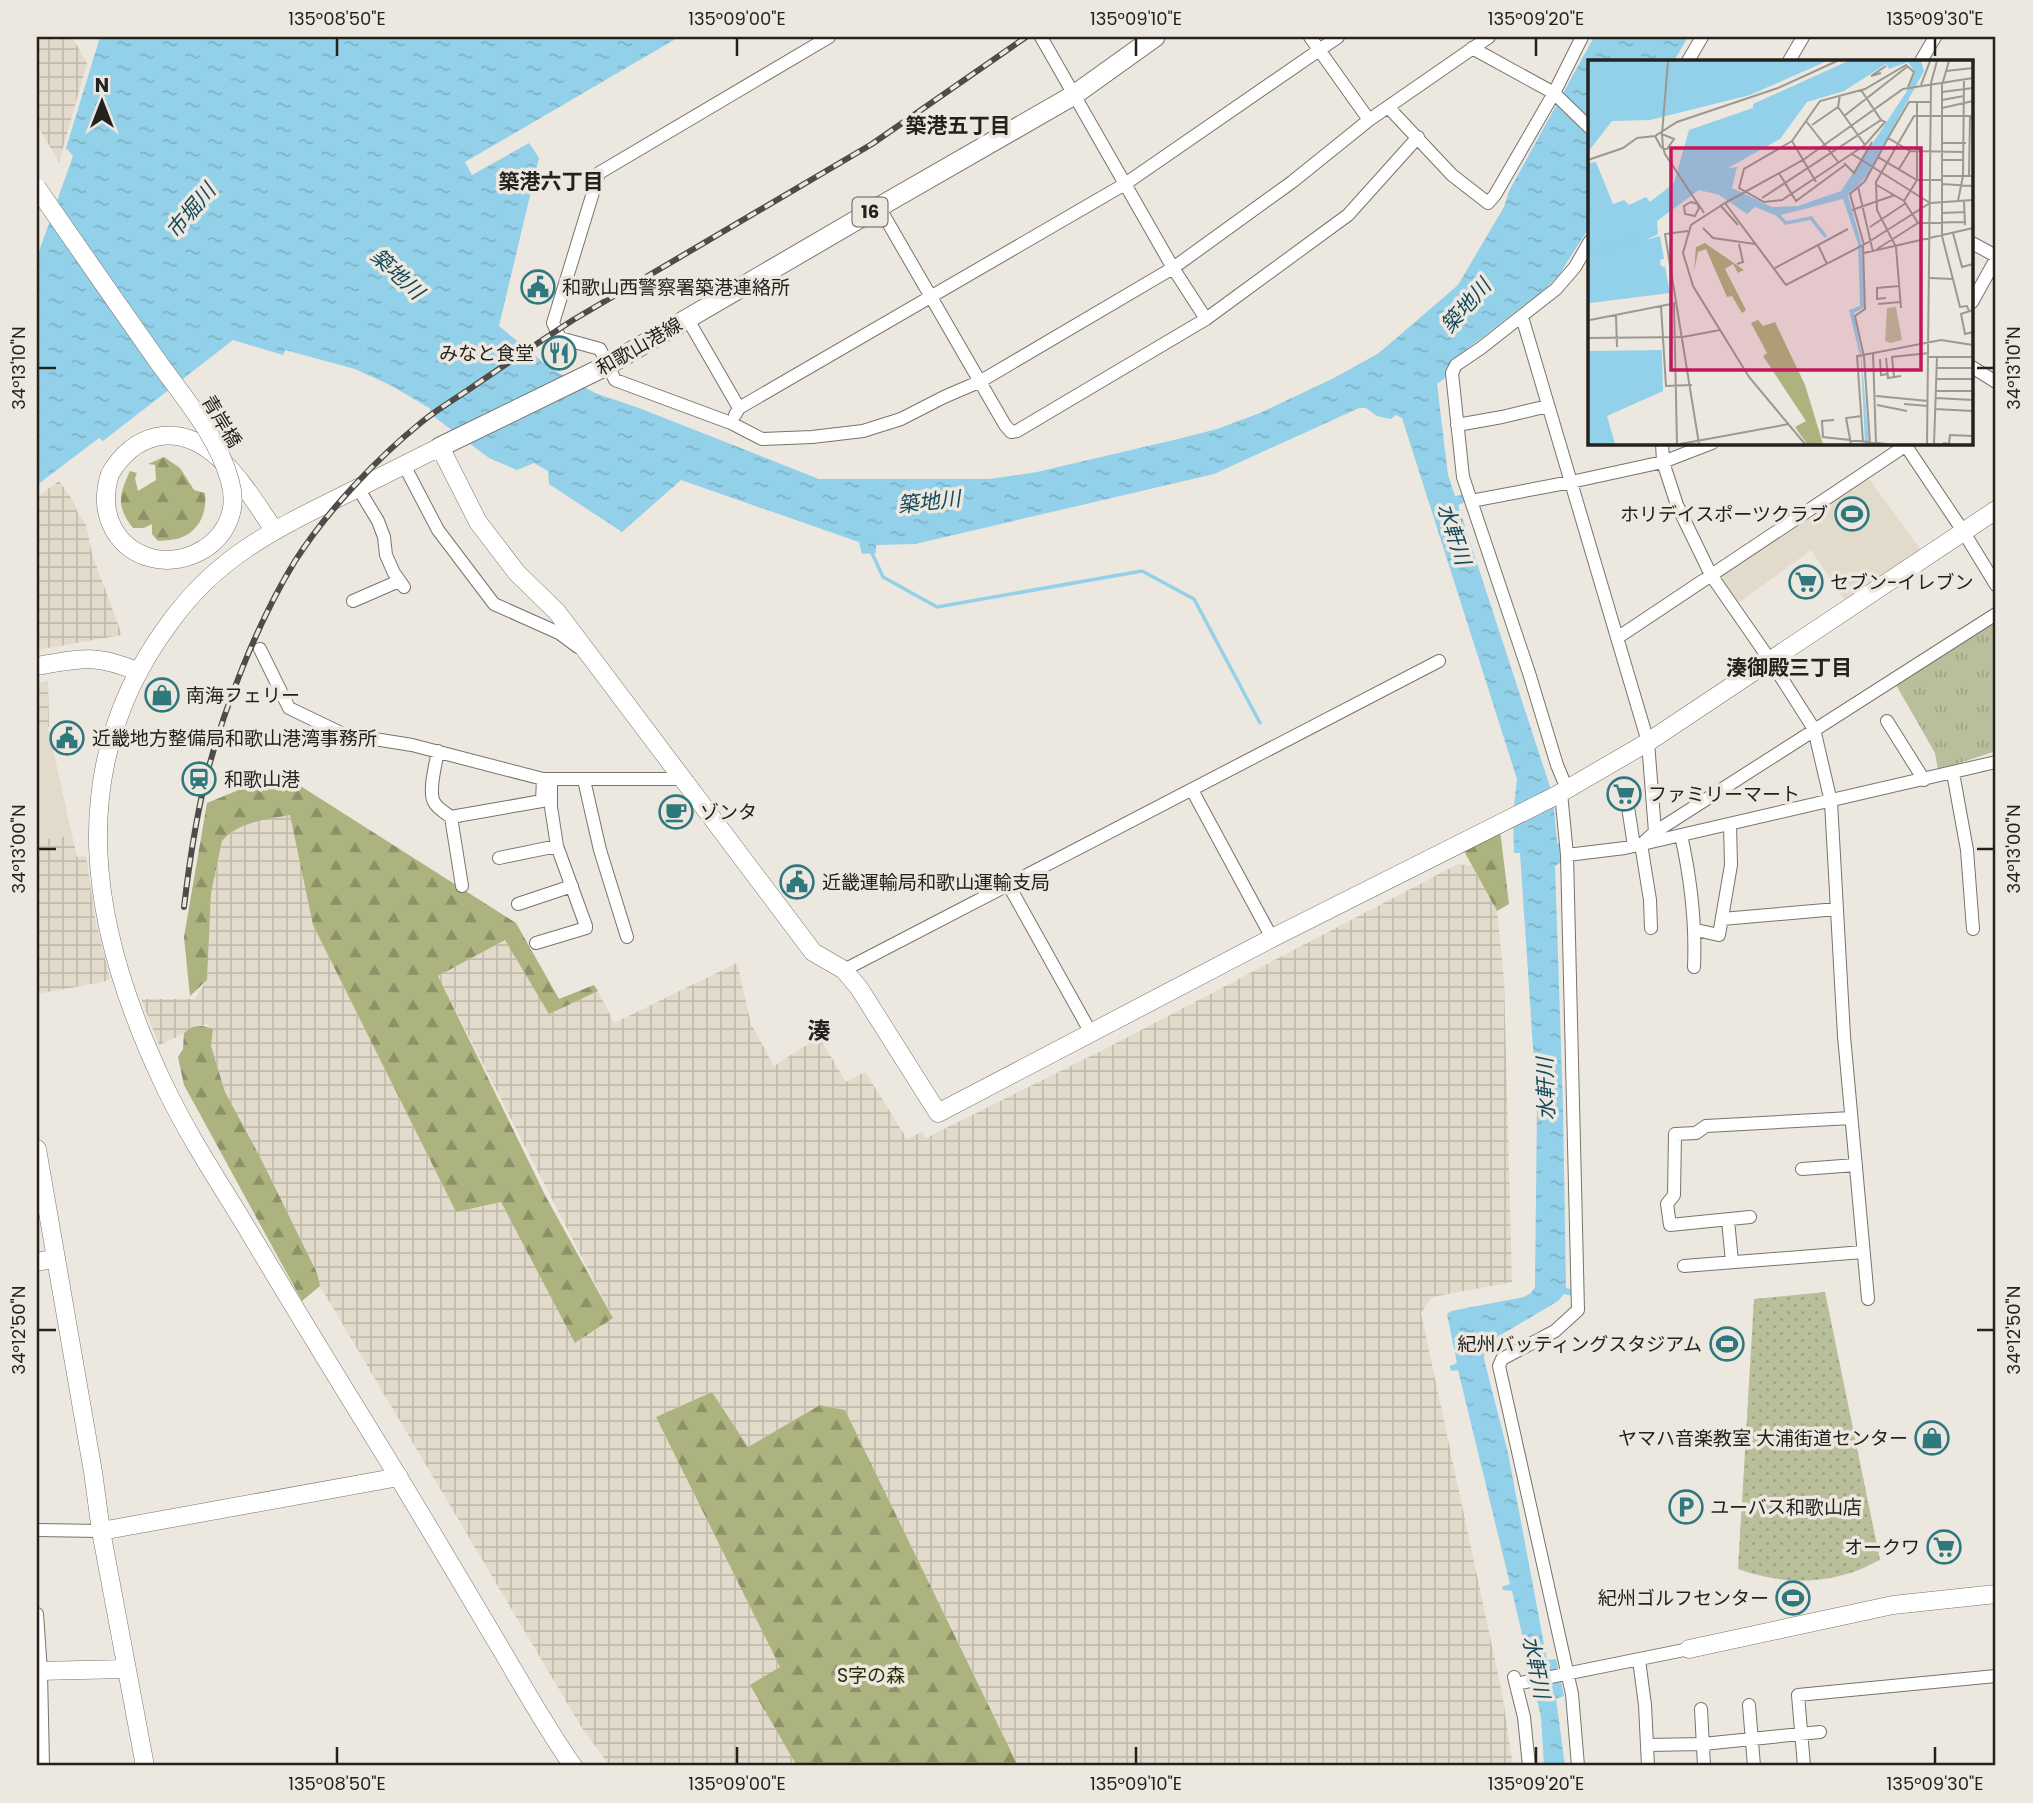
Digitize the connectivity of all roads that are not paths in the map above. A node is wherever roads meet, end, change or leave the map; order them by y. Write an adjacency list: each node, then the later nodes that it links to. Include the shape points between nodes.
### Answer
1 (829, 37): 34 (street, via 599,173 553,323 560,338 600,349)
2 (1041, 37): 16 (street)
3 (1155, 37): 16 (main road, 和歌山港線 / 16)
4 (1310, 37): 12 (street)
5 (1338, 37): 12 (street)
6 (1489, 37): 11 (street)
7 (1582, 37): 17 (street)
8 (1702, 37): 13 (street)
9 (1803, 37): 14 (street)
10 (1935, 37): 15 (street)
11 (1472, 48): 17 (street); 18 (street)
12 (1320, 50): 19 (street); 22 (street)
13 (1689, 60)
14 (1790, 60)
15 (1922, 60)
16 (1074, 95): 22 (street); 24 (main road, 和歌山港線 / 16)
17 (1555, 95): 20 (street); 21 (street, via 1488,203 1452,174)
18 (1389, 108): 19 (street); 21 (street)
19 (1369, 120): 28 (street)
20 (1588, 126)
21 (1418, 137): 33 (street, via 1348,215)
22 (1125, 184): 28 (street); 29 (street)
23 (37, 188): 52 (street, 青岸橋, bridge, via 205,429 230,480 233,502 227,524 205,550 184,559 161,559 138,552 122,540 108,517 110,474 122,456 145,440 162,436 190,439 213,453 234,474)
24 (879, 206): 29 (street); 32 (main road, 和歌山港線 / 16)
25 (1588, 244): 31 (street, via 1562,282)
26 (1974, 244): 27 (street)
27 (1996, 257): 30 (street)
28 (1173, 268): 33 (street); 36 (street)
29 (931, 298): 36 (street); 39 (street)
30 (1974, 298)
31 (1522, 317): 38 (street); 41 (street, via 1456,365 1452,373)
32 (687, 318): 34 (main road, 和歌山港線 / 16); 39 (street)
33 (1206, 319): 36 (street, via 1017,432 1005,425)
34 (608, 365): 40 (street, via 615,380); 42 (main road, 和歌山港線 / 16)
35 (1974, 368): 37 (street)
36 (981, 381): 40 (street, via 901,419 863,431 762,439)
37 (1996, 382)
38 (1548, 406): 41 (street); 48 (street)
39 (739, 408): 40 (street)
40 (731, 423)
41 (1457, 425): 50 (street, via 1463,477)
42 (448, 444): 47 (street); 60 (street, via 478,522)
43 (1662, 444): 46 (street)
44 (1709, 444): 46 (street)
45 (1905, 444): 53 (street); 54 (street)
46 (1663, 462): 48 (street); 54 (street, via 1677,505)
47 (404, 465): 49 (street); 60 (street, via 438,530 494,604 559,633)
48 (1571, 482): 50 (street); 58 (street)
49 (358, 488): 52 (street); 56 (street, via 378,521 386,555 401,584)
50 (1471, 501): 76 (street, via 1529,673)
51 (1996, 510): 53 (street)
52 (274, 530): 64 (street, via 230,559 192,595)
53 (1964, 531): 55 (street); 61 (street)
54 (1711, 575): 58 (street); 61 (street)
55 (1996, 585)
56 (353, 601)
57 (1996, 614): 66 (street)
58 (1617, 638): 67 (street)
59 (260, 649): 68 (street, via 289,708 343,734)
60 (590, 655): 72 (street)
61 (1770, 660): 66 (street); 67 (street)
62 (1439, 662): 75 (street)
63 (37, 666): 64 (street, via 93,658)
64 (139, 672): 114 (street, via 108,746 97,818 102,894 128,996 182,1120)
65 (1887, 721): 74 (street)
66 (1814, 729): 77 (street); 81 (street)
67 (1648, 742): 76 (street); 81 (street)
68 (438, 751): 71 (street); 79 (street, via 432,798)
69 (1996, 762): 70 (street)
70 (1953, 773): 74 (street); 94 (street, via 1967,850)
71 (547, 779): 73 (street); 79 (street, via 542,801); 84 (street)
72 (682, 779): 73 (street); 100 (street, via 813,952)
73 (584, 780): 96 (street)
74 (1924, 780): 77 (street)
75 (1192, 790): 87 (street); 97 (street)
76 (1562, 792): 85 (street); 97 (street)
77 (1830, 802): 80 (street); 91 (street)
78 (1628, 807): 83 (street)
79 (450, 817): 88 (street)
80 (1730, 824): 82 (street); 92 (street, via 1731,864)
81 (1655, 832): 83 (street)
82 (1681, 835): 83 (street); 95 (street)
83 (1639, 845): 85 (street); 93 (street)
84 (557, 846): 86 (street); 89 (street)
85 (1567, 855): 123 (street, via 1578,1310 1555,1331 1502,1359 1499,1366)
86 (499, 858)
87 (1008, 884): 100 (street); 101 (street)
88 (462, 886)
89 (572, 886): 90 (street); 98 (street, via 586,929)
90 (518, 904)
91 (1837, 909): 92 (street); 102 (street)
92 (1722, 919): 95 (street, via 1719,935)
93 (1651, 929)
94 (1973, 929)
95 (1696, 930): 99 (street)
96 (628, 937)
97 (1272, 938): 101 (street)
98 (536, 943)
99 (1694, 967)
100 (844, 970): 101 (street, via 938,1113)
101 (1091, 1033)
102 (1851, 1118): 104 (street); 107 (street, via 1706,1126 1696,1133 1675,1134 1674,1195 1667,1204 1670,1225)
103 (37, 1149): 109 (street)
104 (1856, 1165): 105 (street); 108 (street)
105 (1802, 1169)
106 (1750, 1217): 107 (street)
107 (1728, 1220): 111 (street)
108 (1863, 1252): 111 (street); 113 (street)
109 (56, 1258): 110 (street); 116 (street)
110 (37, 1262)
111 (1732, 1262): 112 (street)
112 (1684, 1266)
113 (1867, 1299)
114 (399, 1477): 116 (street); 134 (street)
115 (37, 1530): 116 (street)
116 (101, 1531): 121 (street)
117 (1996, 1594): 119 (street, via 1893,1605)
118 (37, 1614): 122 (street)
119 (1689, 1649): 120 (street)
120 (1639, 1660): 123 (street); 131 (street)
121 (127, 1670): 122 (street); 133 (street)
122 (39, 1672): 132 (street)
123 (1564, 1675): 135 (street, via 1515,1680); 136 (street, via 1572,1694)
124 (1996, 1676): 128 (street, via 1798,1695)
125 (1749, 1706): 129 (street)
126 (1701, 1709): 130 (street)
127 (1820, 1732): 128 (street)
128 (1801, 1734): 129 (street); 140 (street)
129 (1752, 1739): 130 (street); 139 (street)
130 (1703, 1744): 131 (street); 138 (street)
131 (1647, 1745): 137 (street)
132 (43, 1766)
133 (145, 1766)
134 (573, 1766)
135 (1529, 1766)
136 (1578, 1766)
137 (1648, 1766)
138 (1704, 1766)
139 (1754, 1766)
140 (1804, 1766)

